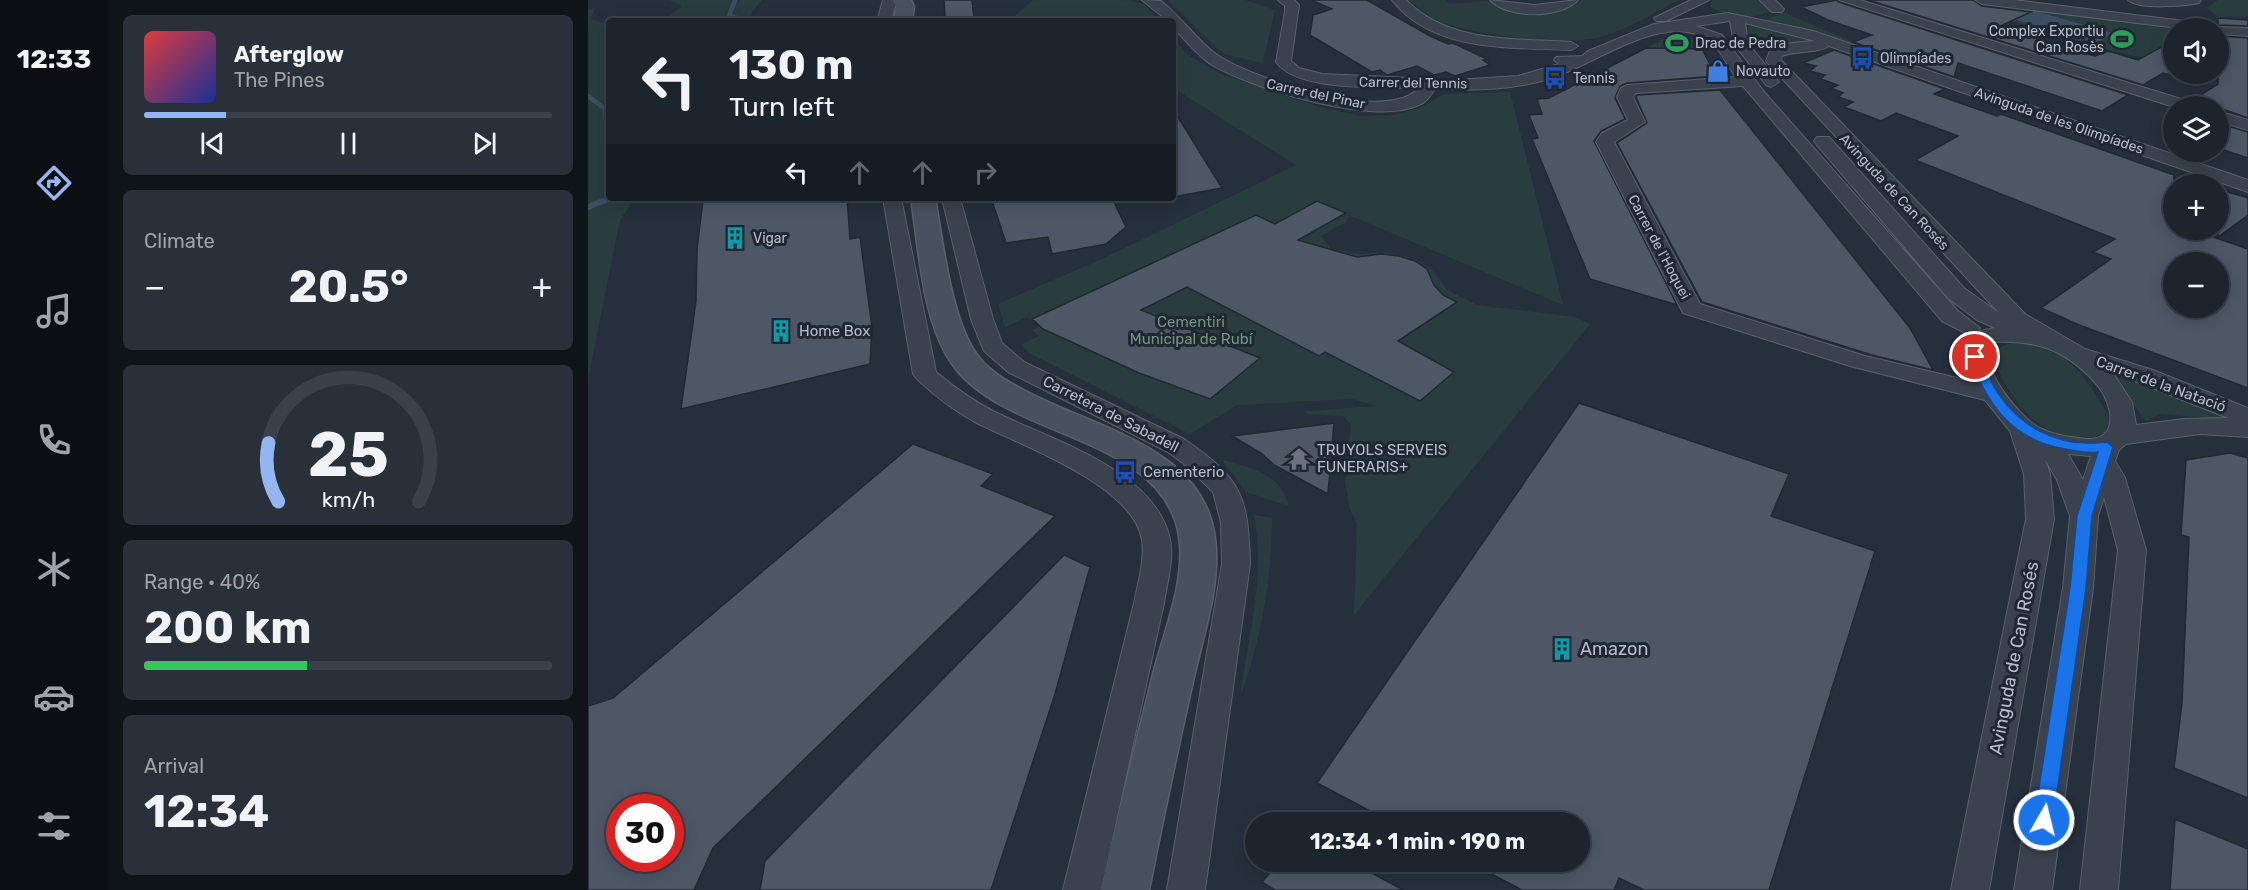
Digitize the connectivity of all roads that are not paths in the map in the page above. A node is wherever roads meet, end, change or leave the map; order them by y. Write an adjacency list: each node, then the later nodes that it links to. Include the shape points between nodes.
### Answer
1 (890, 0): 15 (street)
2 (902, 0): 16 (main road)
3 (921, 0): 17 (main road)
4 (1149, 0): 18 (street, Carrer del Pinar)
5 (1285, 0): 37 (street, Carrer del Tennis, via 1292,5 1292,12 1283,62 1294,71 1336,81)
6 (1399, 0): 25 (street, via 1418,19 1438,28)
7 (1497, 0): 8 (street, via 1531,9 1561,6)
8 (1571, 0)
9 (1703, 0): 19 (street, via 1709,11); 27 (street, Carrer del Tennis)
10 (1846, 0): 38 (street)
11 (1982, 0): 20 (street)
12 (2135, 0): 13 (street)
13 (2194, 0)
14 (1773, 3): 19 (street, Carrer del Tennis, via 1776,12 1766,17); 29 (street, Avinguda de les Olimpíades)
15 (885, 18)
16 (903, 18)
17 (915, 18)
18 (1171, 18)
19 (1737, 18): 22 (street, Carrer del Tennis); 26 (street, Avinguda de Can Rosés); 28 (street, Avinguda de les Olimpíades, via 1808,34)
20 (2163, 22)
21 (1176, 23): 37 (street, Carrer del Pinar, via 1205,53 1272,86 1387,107 1424,98)
22 (1659, 27): 27 (street, Carrer del Tennis); 33 (street, Avinguda de Can Rosés, via 1705,32 1717,38)
23 (2229, 31): 24 (street)
24 (2248, 32)
25 (1510, 43): 27 (street); 31 (street)
26 (1741, 44): 33 (street, via 1740,52); 35 (street, Avinguda de Can Rosés)
27 (1582, 49): 31 (street, Carrer del Tennis, via 1557,48); 34 (street, Carrer del Tennis, via 1590,59)
28 (1846, 49): 30 (street, via 1809,45); 32 (street, Avinguda de les Olimpíades)
29 (1887, 49): 32 (street); 41 (street, Avinguda de les Olimpíades)
30 (1775, 54): 35 (street, via 1761,62); 51 (street, Avinguda de Can Rosés, via 1773,61 1949,250 2017,319)
31 (1554, 56): 34 (street); 36 (street, Carrer del Tennis, via 1538,70)
32 (1869, 56): 44 (street, Avinguda de les Olimpíades)
33 (1731, 61): 35 (street, Avinguda de Can Rosés)
34 (1575, 62): 36 (street, Carrer del Tennis, via 1552,73)
35 (1753, 75): 48 (street, Avinguda de Can Rosés, via 1808,125); 50 (street, Avinguda de Can Rosés, via 1950,316); 52 (street, Carrer de l'Hoquei, via 1633,88 1625,97 1637,122 1605,141 1691,308 1858,361)
36 (1505, 82): 37 (street, Carrer del Tennis)
37 (1431, 84)
38 (2163, 98)
39 (2229, 119): 40 (street)
40 (2248, 125)
41 (2163, 141)
42 (2224, 162): 43 (street)
43 (2248, 170)
44 (2248, 186)
45 (893, 201): 59 (street, via 925,374 942,392 1061,451 1116,485 1148,517 1156,541 1151,592)
46 (924, 201): 60 (main road, via 950,326 967,363 1000,391 1142,460 1179,492 1194,518 1196,574)
47 (952, 201): 61 (street, Carretera de Sabadell, via 992,346 1016,367 1175,445 1225,488 1235,522 1236,564)
48 (1956, 293): 49 (street, Avinguda de Can Rosés, via 1985,315); 50 (street, Avinguda de Can Rosés)
49 (2030, 336): 50 (street); 51 (street)
50 (1973, 337): 52 (street, via 1975,357)
51 (2064, 348): 53 (street, Carrer de la Natació, via 2145,375); 57 (street, via 2098,370 2121,402 2126,422)
52 (1994, 395): 54 (street)
53 (2248, 417)
54 (2021, 427): 56 (street); 62 (street, Avinguda de Can Rosés, via 2037,474 2040,519)
55 (2248, 429): 57 (street, Carrer de la Natació, via 2225,424 2180,427)
56 (2048, 442): 57 (street, Carrer de la Natació); 58 (street, via 2070,480)
57 (2110, 448): 58 (street); 64 (street, via 2112,478 2132,550)
58 (2084, 516): 63 (street, via 2078,588)
59 (1082, 890)
60 (1125, 890)
61 (1186, 890)
62 (1970, 890)
63 (2033, 890)
64 (2099, 890)

